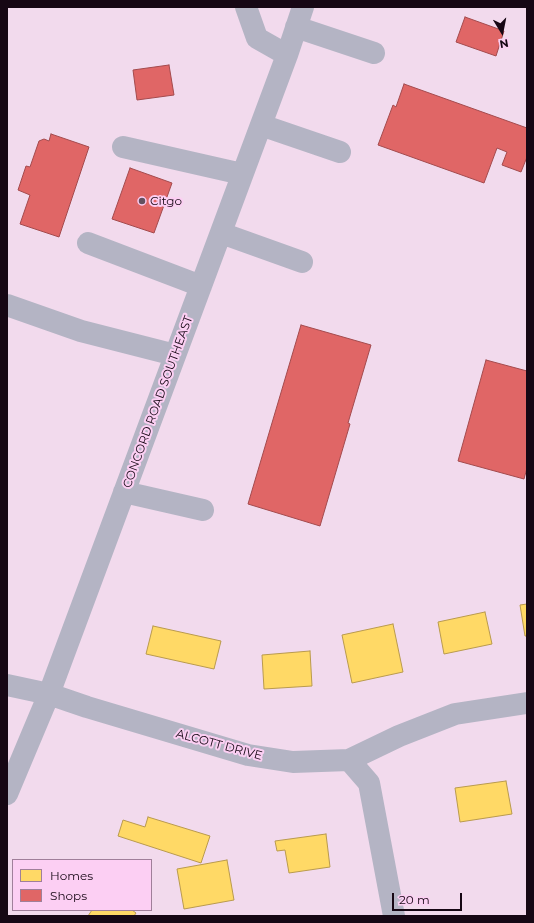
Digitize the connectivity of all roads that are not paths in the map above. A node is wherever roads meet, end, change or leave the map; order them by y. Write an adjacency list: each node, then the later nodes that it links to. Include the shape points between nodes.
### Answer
1 (246, 7): 4 (street, via 257,38)
2 (300, 17): 3 (street); 4 (street, CONCORD ROAD SOUTHEAST)
3 (374, 53)
4 (286, 55): 5 (street, CONCORD ROAD SOUTHEAST)
5 (261, 125): 7 (street); 8 (street, CONCORD ROAD SOUTHEAST)
6 (123, 147): 8 (street)
7 (340, 152)
8 (242, 174): 9 (street, CONCORD ROAD SOUTHEAST)
9 (221, 233): 11 (street); 12 (street, CONCORD ROAD SOUTHEAST)
10 (88, 243): 12 (street)
11 (302, 262)
12 (201, 286): 14 (street, CONCORD ROAD SOUTHEAST)
13 (7, 305): 14 (street, via 81,331)
14 (175, 355): 15 (street, CONCORD ROAD SOUTHEAST)
15 (124, 492): 16 (street); 18 (street, CONCORD ROAD SOUTHEAST)
16 (203, 510)
17 (7, 685): 18 (street, ALCOTT DRIVE)
18 (49, 694): 20 (street, ALCOTT DRIVE, via 248,755 293,762); 21 (street, CONCORD ROAD SOUTHEAST)
19 (527, 703): 20 (street, ALCOTT DRIVE, via 455,714 399,736)
20 (349, 760): 22 (street, via 369,783)
21 (7, 794)
22 (394, 916)

